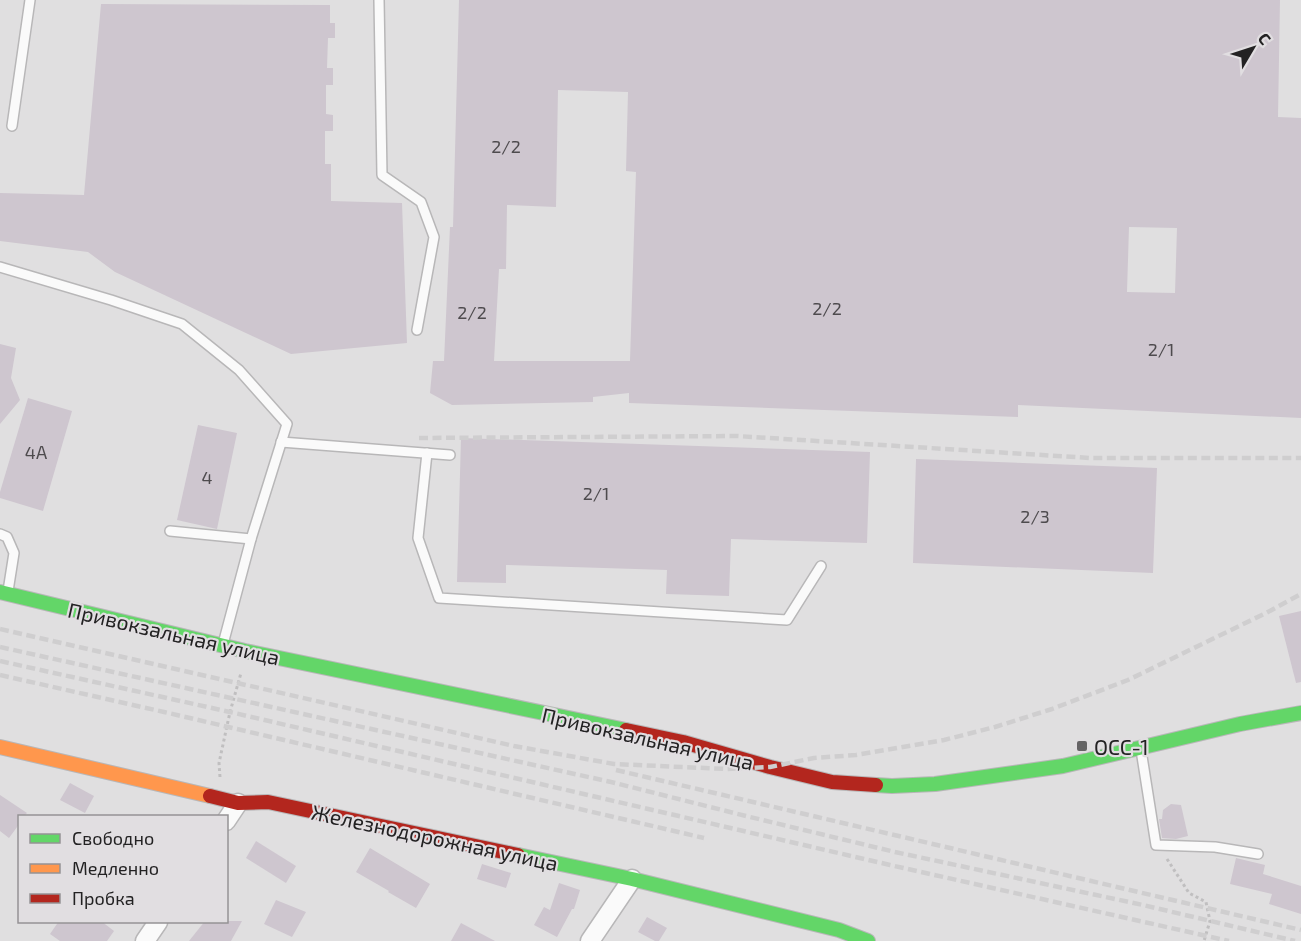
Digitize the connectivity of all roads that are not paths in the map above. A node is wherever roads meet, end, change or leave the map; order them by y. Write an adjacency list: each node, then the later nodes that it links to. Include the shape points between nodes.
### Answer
1 (30, 0): 3 (lane)
2 (379, 0): 5 (lane, via 382,175 421,202 434,237)
3 (12, 126)
4 (0, 267): 6 (lane, via 182,324 239,370 287,424)
5 (417, 330)
6 (281, 442): 7 (lane); 11 (lane)
7 (427, 453): 8 (lane); 12 (lane, via 418,538 439,598 787,620)
8 (450, 455)
9 (170, 531): 11 (lane)
10 (0, 534): 13 (lane, via 7,537 14,553)
11 (251, 539): 14 (lane)
12 (821, 566)
13 (4, 593): 14 (main road, Привокзальная улица)
14 (222, 646): 17 (main road, Привокзальная улица, via 683,742 832,782 935,784 1063,766)
15 (1301, 713): 17 (main road, Привокзальная улица)
16 (0, 747): 18 (main road, Железнодорожная улица)
17 (1141, 748): 20 (lane, via 1156,845 1215,847)
18 (231, 802): 19 (street); 21 (main road, Железнодорожная улица, via 268,802)
19 (228, 815)
20 (1258, 854)
21 (632, 879): 23 (main road, Железнодорожная улица); 25 (street)
22 (157, 923): 24 (street)
23 (835, 936): 26 (main road, Железнодорожная улица)
24 (145, 941)
25 (590, 941)
26 (868, 941)

